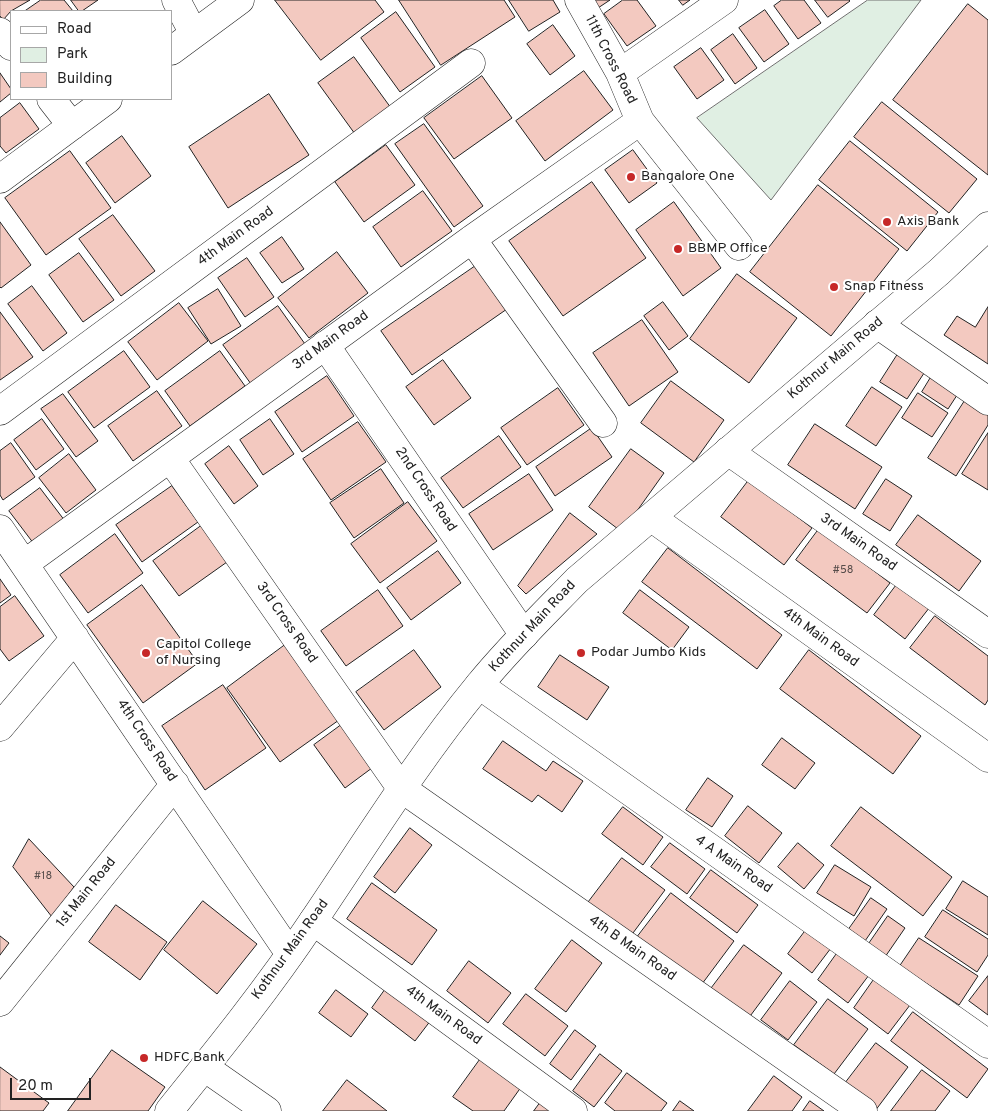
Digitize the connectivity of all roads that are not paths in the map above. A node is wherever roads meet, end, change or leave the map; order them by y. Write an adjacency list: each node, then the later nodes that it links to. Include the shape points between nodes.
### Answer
1 (176, 0): 6 (street)
2 (240, 0): 6 (street)
3 (579, 0): 10 (street, 11th Cross Road)
4 (724, 0): 10 (street)
5 (0, 32): 7 (street)
6 (194, 34): 8 (street)
7 (10, 45)
8 (172, 50)
9 (471, 64): 22 (street, 4th Main Road)
10 (620, 73): 13 (street, 11th Cross Road)
11 (52, 100): 14 (street)
12 (107, 100): 14 (street)
13 (640, 121): 17 (street, 3rd Main Road); 18 (street, 11th Cross Road)
14 (72, 126): 15 (street)
15 (0, 180)
16 (988, 226): 19 (street, Kothnur Main Road)
17 (472, 239): 20 (street, 3rd Main Road); 23 (street)
18 (739, 246)
19 (877, 324): 21 (street); 24 (street, Kothnur Main Road)
20 (325, 345): 25 (street, 3rd Main Road); 30 (street, 2nd Cross Road)
21 (988, 401)
22 (0, 411)
23 (603, 423)
24 (728, 451): 26 (street, Kothnur Main Road); 29 (street, 3rd Main Road)
25 (170, 458): 28 (street, 3rd Main Road); 36 (street, 3rd Cross Road)
26 (652, 518): 30 (street, Kothnur Main Road, via 577,580); 34 (street, 4th Main Road)
27 (0, 529): 28 (street, 4th Cross Road)
28 (24, 564): 31 (street, 4th Cross Road)
29 (984, 623)
30 (524, 635): 32 (street, Kothnur Main Road)
31 (75, 638): 33 (street); 35 (street, 4th Cross Road)
32 (479, 685): 36 (street, Kothnur Main Road); 40 (street, 4 A Main Road)
33 (0, 727)
34 (988, 758)
35 (175, 784): 38 (street, 4th Cross Road); 39 (street, 1st Main Road)
36 (401, 788): 37 (street, Kothnur Main Road); 45 (street, 4th B Main Road)
37 (313, 921): 38 (street, Kothnur Main Road); 44 (street, 4th Main Road)
38 (290, 954): 41 (street, Kothnur Main Road)
39 (0, 1002)
40 (988, 1044)
41 (204, 1067): 42 (street, Kothnur Main Road); 43 (street)
42 (169, 1111)
43 (267, 1111)
44 (572, 1111)
45 (863, 1111)

